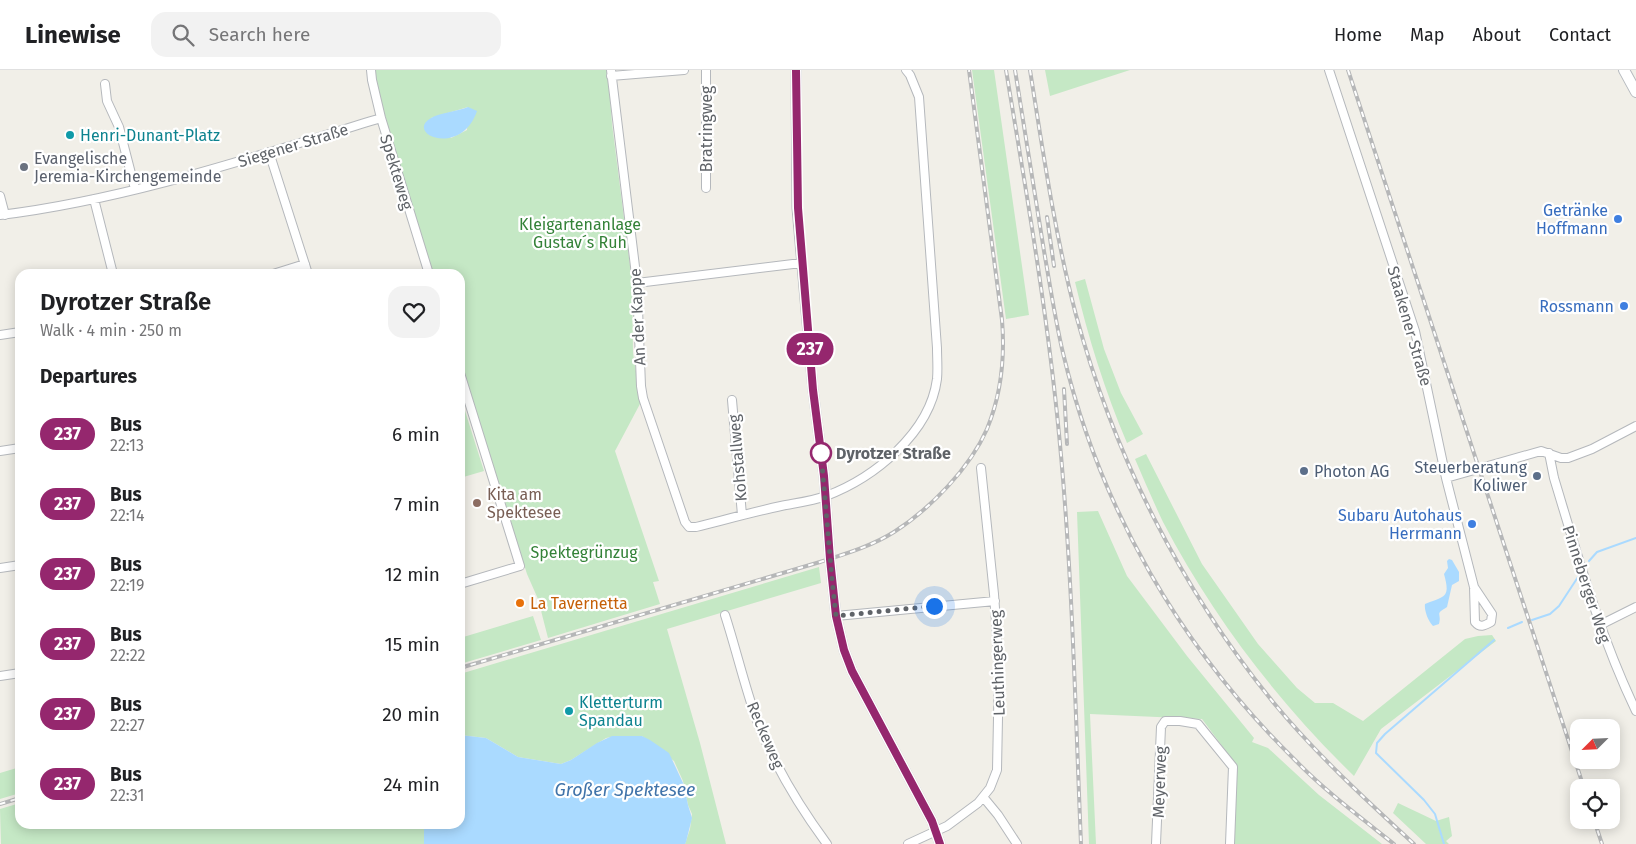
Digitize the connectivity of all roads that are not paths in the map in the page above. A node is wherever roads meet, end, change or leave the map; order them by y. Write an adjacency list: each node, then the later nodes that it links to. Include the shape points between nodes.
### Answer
1 (371, 70): 11 (street, Spekteweg)
2 (684, 70): 8 (street)
3 (706, 70): 13 (street, Bratringweg)
4 (796, 70): 19 (street, via 797,194)
5 (906, 70): 35 (street, via 919,96 937,380 925,414 903,445 862,479)
6 (1329, 70): 34 (street, Staakener Straße, via 1415,330)
7 (1624, 70): 10 (main road)
8 (611, 73): 24 (street, An der Kappe)
9 (105, 84): 14 (street, via 107,101 118,127)
10 (1635, 88)
11 (381, 118): 12 (street, Siegener Straße); 23 (street, Spekteweg)
12 (269, 152): 14 (street, Siegener Straße, via 207,172); 18 (street)
13 (706, 188)
14 (135, 189): 16 (street, Siegener Straße)
15 (0, 196): 17 (street)
16 (94, 199): 17 (street, Siegener Straße); 20 (street)
17 (2, 215)
18 (305, 264): 21 (street); 22 (street)
19 (802, 264): 24 (street); 35 (street)
20 (112, 269)
21 (289, 269)
22 (306, 269)
23 (427, 269)
24 (636, 283): 36 (street, An der Kappe, via 643,398 685,522 689,527 696,527)
25 (15, 333): 26 (street)
26 (0, 335)
27 (465, 388): 39 (street, via 520,566)
28 (732, 400): 36 (street, Kohstallweg)
29 (1636, 426): 32 (street, via 1578,455 1561,458)
30 (15, 449): 31 (street)
31 (0, 451)
32 (1549, 453): 34 (street, via 1532,452); 45 (street, Pinneberger Weg)
33 (981, 468): 41 (street, Leuthingerweg)
34 (1446, 478): 40 (street, Staakener Straße)
35 (825, 496): 36 (street); 44 (street)
36 (742, 515)
37 (15, 566): 38 (street)
38 (0, 568)
39 (465, 582)
40 (1474, 587): 40 (street, Staakener Straße, via 1492,614 1490,622 1482,626 1475,622)
41 (994, 601): 44 (street); 49 (street, Leuthingerweg, via 999,666 998,753 994,780)
42 (1636, 607): 45 (street)
43 (726, 615): 51 (street, Reckeweg, via 763,734 784,777)
44 (836, 616): 50 (street, via 855,678)
45 (1600, 625): 48 (street, Pinneberger Weg)
46 (15, 674): 47 (street)
47 (0, 676)
48 (1636, 711)
49 (984, 798): 50 (street, Leuthingerweg, via 947,826); 54 (street)
50 (936, 830): 52 (street, Leuthingerweg); 53 (street)
51 (827, 844)
52 (908, 844)
53 (940, 844)
54 (1017, 844)
55 (1156, 844): 56 (street, Meyerweg, via 1161,727 1165,721 1198,724 1233,767)
56 (1230, 844)

